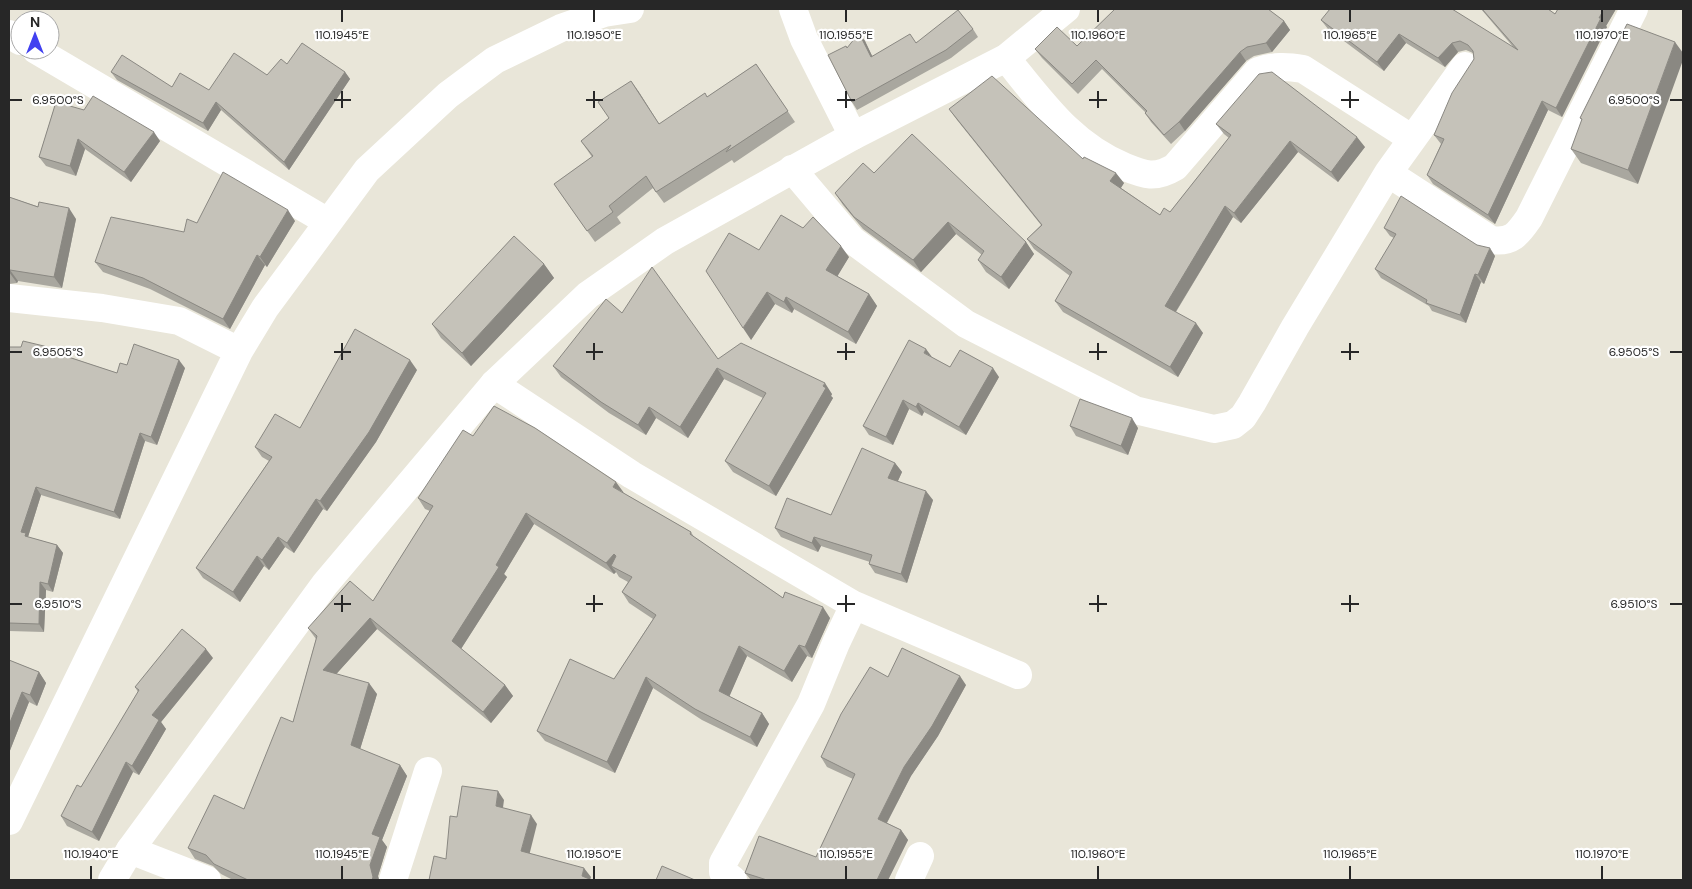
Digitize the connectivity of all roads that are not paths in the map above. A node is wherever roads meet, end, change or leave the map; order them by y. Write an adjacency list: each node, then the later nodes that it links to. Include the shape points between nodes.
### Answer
1 (630, 9): 12 (street, via 604,13 561,28 495,60 448,95 367,170)
2 (793, 9): 8 (street)
3 (1066, 9): 5 (street)
4 (1634, 9): 11 (street, via 1529,218 1517,235 1509,240 1490,240)
5 (1006, 58): 8 (street); 9 (street, via 1063,127 1102,158 1146,176 1175,167 1258,71 1272,66 1303,69)
6 (53, 60): 12 (street)
7 (1465, 66): 9 (street)
8 (853, 136): 10 (street)
9 (1411, 138): 11 (street)
10 (792, 169): 11 (street, via 852,240 966,324 1135,410 1214,429 1233,425 1248,410); 15 (street, via 665,241 588,295)
11 (1388, 173)
12 (328, 222): 14 (street, via 265,308)
13 (9, 298): 14 (street, via 102,308 179,321)
14 (239, 351): 19 (street)
15 (494, 384): 16 (street, via 632,475); 20 (street, via 325,584)
16 (854, 605): 17 (street); 24 (street, via 811,704 723,863 723,872)
17 (1018, 675)
18 (428, 770): 23 (street)
19 (9, 821)
20 (130, 850): 21 (street); 22 (street)
21 (112, 880)
22 (207, 880)
23 (392, 880)
24 (733, 880)

